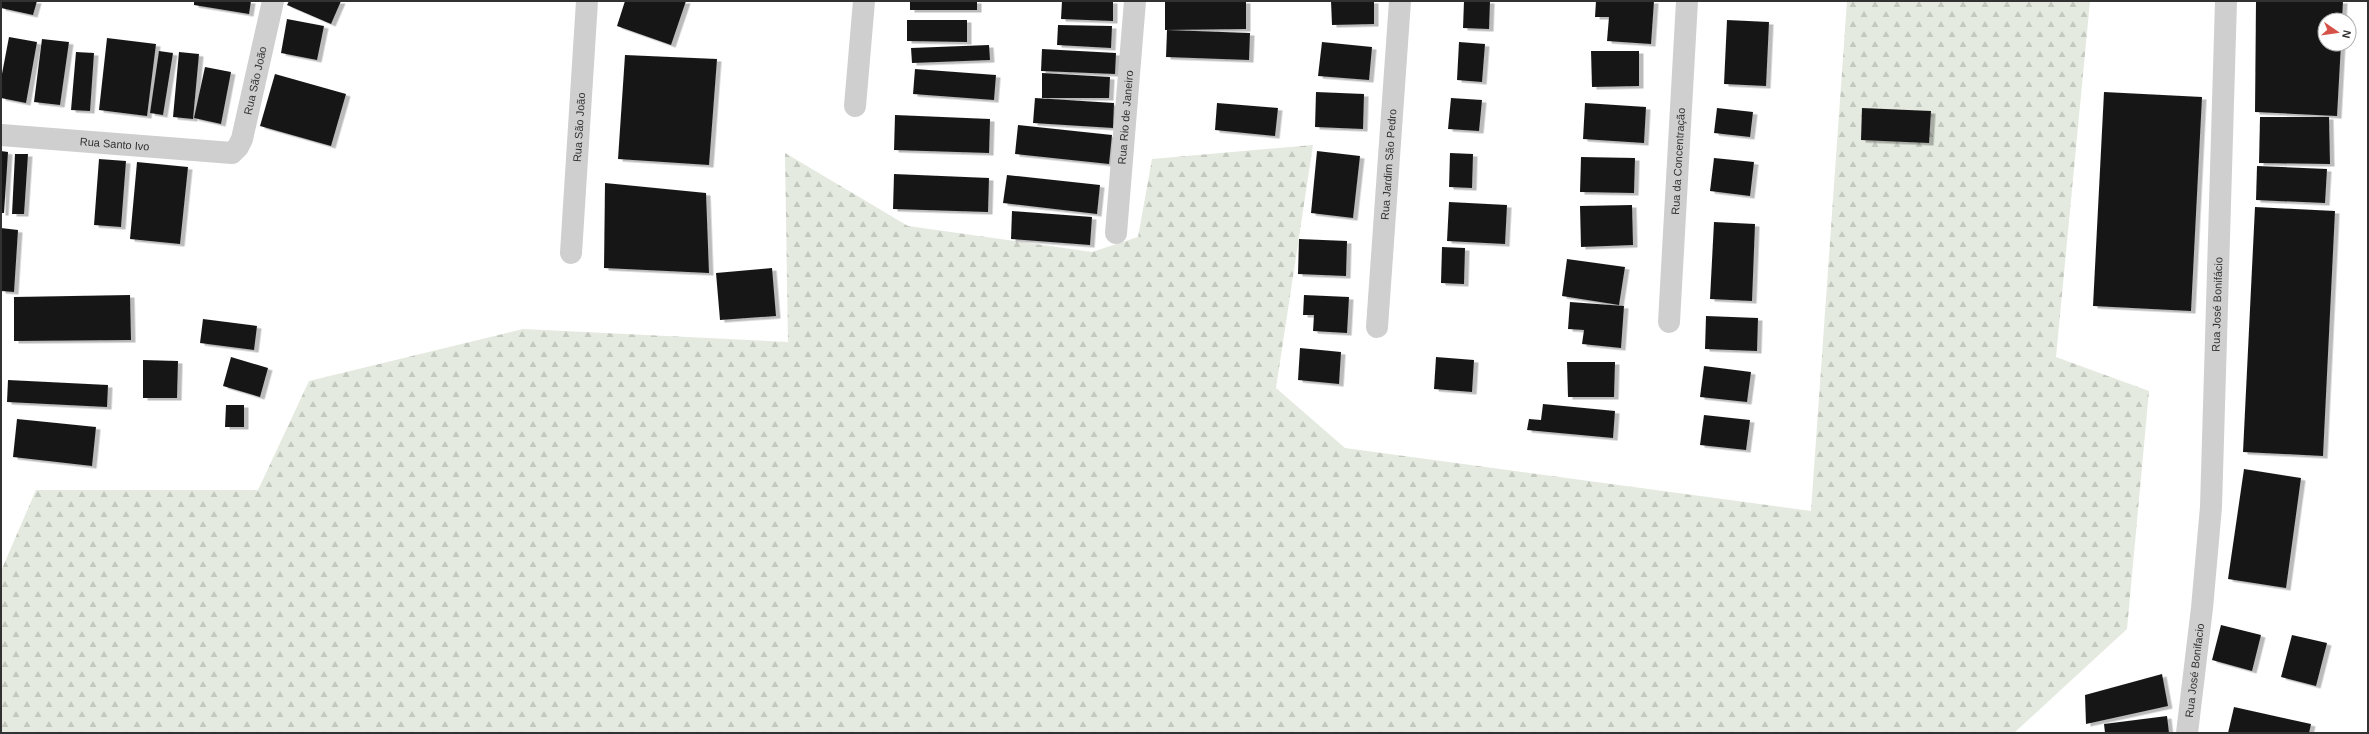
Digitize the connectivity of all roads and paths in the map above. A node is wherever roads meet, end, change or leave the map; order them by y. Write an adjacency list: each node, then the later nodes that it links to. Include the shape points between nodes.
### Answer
1 (274, 1): 10 (street, Rua São João, via 242,139 238,147)
2 (587, 1): 12 (street, Rua São João)
3 (864, 1): 8 (street)
4 (1135, 1): 11 (street, Rua Rio de Janeiro)
5 (1400, 1): 14 (street, Rua Jardim São Pedro)
6 (1687, 1): 13 (street, Rua da Concentração)
7 (2226, 1): 15 (street, Rua José Bonifácio, via 2211,507)
8 (855, 106)
9 (1, 135): 10 (street, Rua Santo Ivo)
10 (228, 153)
11 (1116, 233)
12 (571, 253)
13 (1669, 322)
14 (1377, 327)
15 (2202, 608): 16 (street, Rua José Bonifacio)
16 (2187, 733)

